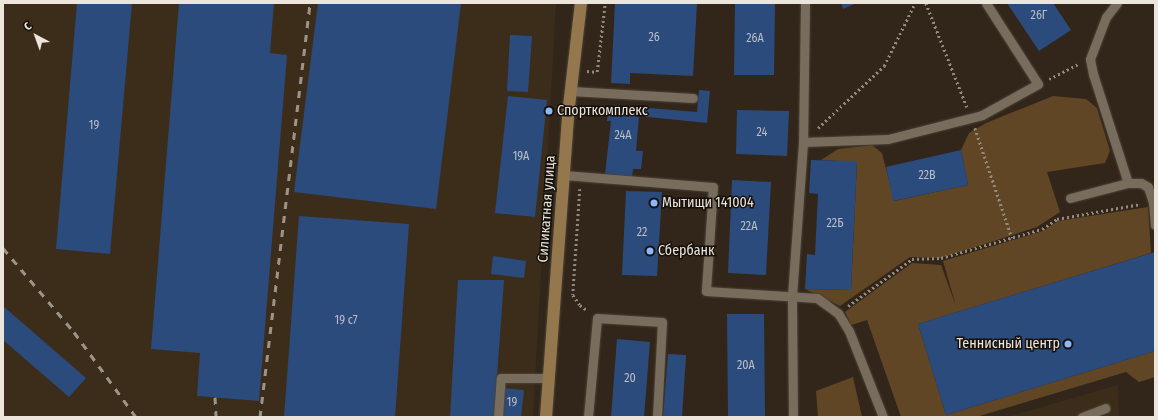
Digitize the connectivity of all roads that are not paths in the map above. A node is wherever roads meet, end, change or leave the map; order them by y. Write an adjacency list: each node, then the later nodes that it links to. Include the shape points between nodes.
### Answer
1 (581, 3): 5 (street, Силикатная улица)
2 (805, 3): 7 (lane)
3 (986, 3): 7 (lane, via 1038,84 982,115 888,139)
4 (1117, 3): 9 (lane, via 1106,17 1090,59)
5 (571, 91): 6 (lane); 8 (street, Силикатная улица)
6 (693, 98)
7 (803, 142): 12 (lane)
8 (564, 175): 12 (lane, via 713,187 706,291); 13 (street, Силикатная улица)
9 (1128, 183): 10 (lane); 11 (lane, via 1148,186 1153,202)
10 (1070, 198)
11 (1155, 225)
12 (792, 296): 19 (lane); 20 (lane, via 817,298 838,313 849,331)
13 (549, 378): 15 (lane, via 501,378); 16 (street, Силикатная улица)
14 (1105, 408): 21 (lane)
15 (498, 417)
16 (546, 417)
17 (588, 417): 18 (lane, via 597,318 662,322)
18 (657, 417)
19 (793, 417)
20 (883, 417)
21 (1082, 417)

